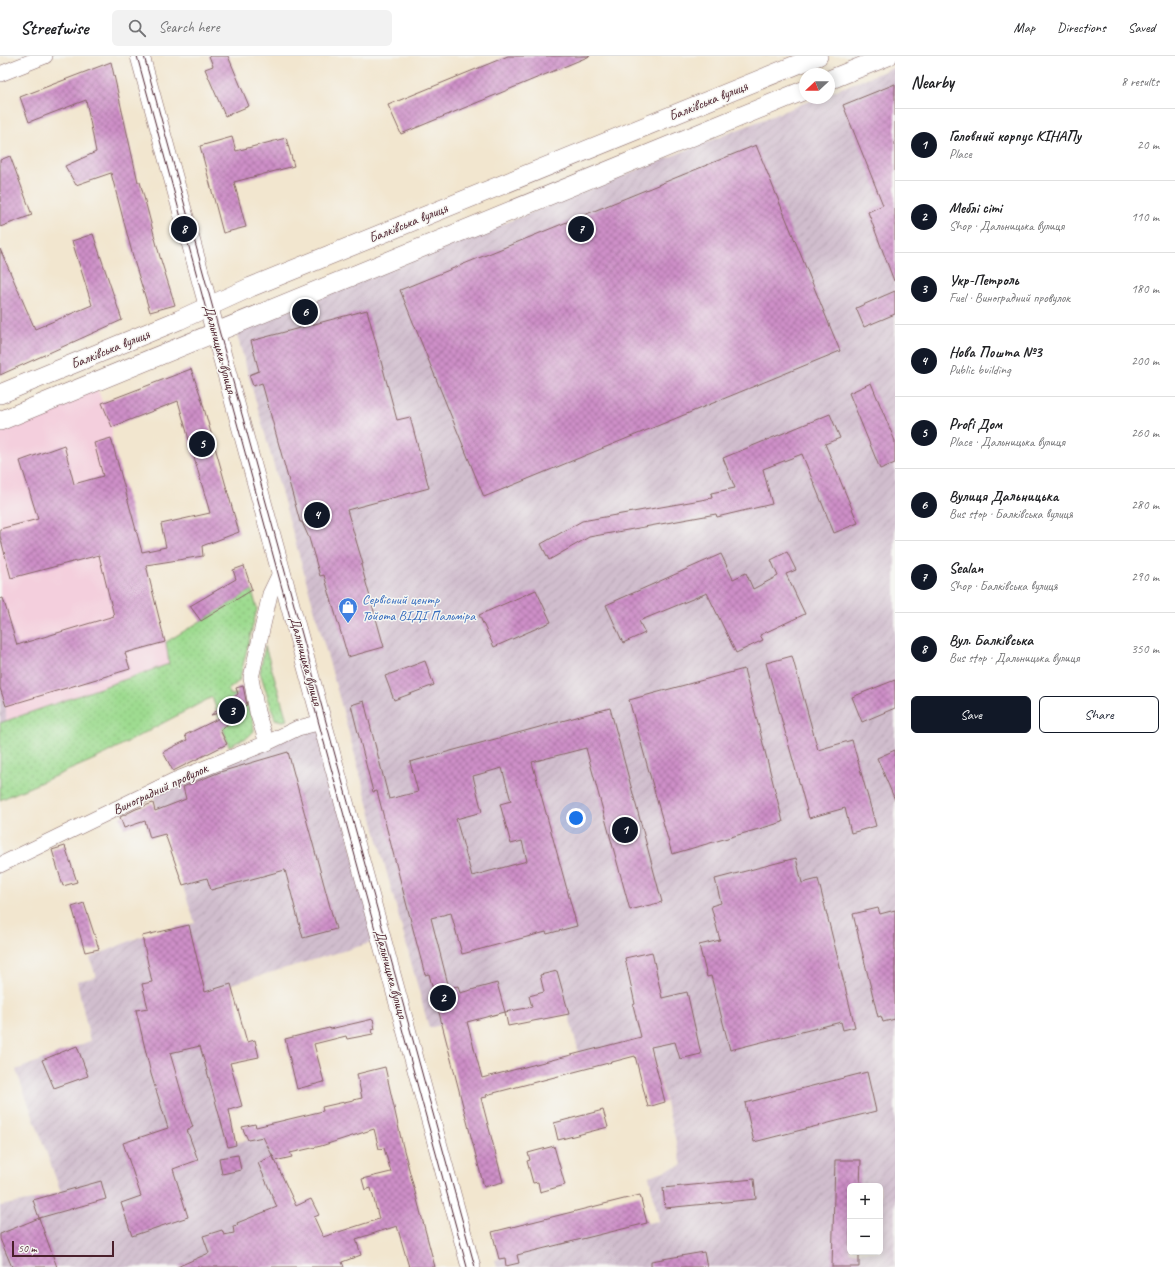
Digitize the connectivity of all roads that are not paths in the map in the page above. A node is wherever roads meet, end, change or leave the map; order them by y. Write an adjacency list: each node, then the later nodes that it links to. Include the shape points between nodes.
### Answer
1 (45, 56): 5 (street)
2 (140, 56): 8 (main road, Дальницька вулиця)
3 (818, 56): 8 (main road, Балківська вулиця)
4 (888, 56): 6 (main road)
5 (0, 74)
6 (835, 78)
7 (799, 92): 9 (main road, Балківська вулиця)
8 (209, 306): 9 (main road, Дальницька вулиця); 10 (main road, Балківська вулиця)
9 (216, 332): 11 (main road, Балківська вулиця); 12 (main road, Дальницька вулиця)
10 (0, 394)
11 (0, 421)
12 (281, 571): 13 (main road, Дальницька вулиця); 14 (street, via 270,594 251,678 257,712)
13 (322, 722): 14 (street, Виноградний провулок, via 298,728); 16 (main road, Дальницька вулиця)
14 (267, 743): 15 (street, Виноградний провулок, via 173,781)
15 (0, 864)
16 (471, 1267)

